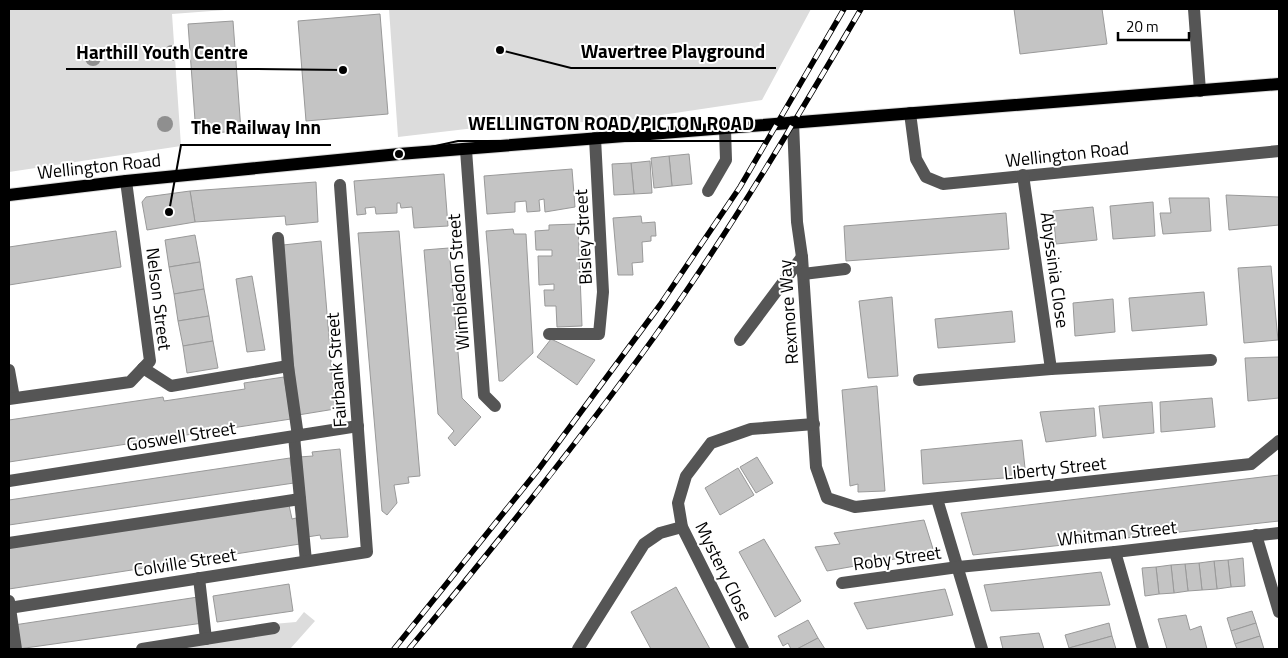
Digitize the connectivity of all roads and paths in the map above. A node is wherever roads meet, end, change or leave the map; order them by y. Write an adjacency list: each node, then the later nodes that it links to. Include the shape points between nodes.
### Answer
1 (1194, 9): 3 (street)
2 (1279, 84): 3 (main road, Wellington Road)
3 (1200, 91): 4 (main road, Wellington Road)
4 (910, 113): 5 (main road, Wellington Road); 10 (street, Wellington Road, via 916,159 926,177 943,184)
5 (793, 122): 6 (main road, Wellington Road); 16 (street, Rexmore Way, via 797,222)
6 (725, 129): 7 (main road, Wellington Road); 13 (street, via 726,160)
7 (595, 138): 8 (main road, Wellington Road); 19 (street, Bisley Street, via 603,292 598,334)
8 (466, 150): 11 (main road, Wellington Road, via 391,154); 28 (street, Wimbledon Street, via 484,395)
9 (1279, 151): 10 (street, Wellington Road)
10 (1023, 175): 24 (street, Abyssinia Close)
11 (126, 181): 14 (main road, Wellington Road); 23 (street, Nelson Street, via 150,361)
12 (340, 185): 30 (street, Fairbank Street)
13 (708, 191)
14 (9, 195)
15 (278, 238): 22 (street)
16 (802, 257): 18 (street, Rexmore Way); 20 (street)
17 (845, 269): 18 (street)
18 (803, 274): 29 (street, Rexmore Way)
19 (549, 334)
20 (740, 340)
21 (1211, 360): 24 (street)
22 (285, 366): 23 (street, via 171,386); 31 (street)
23 (143, 368): 27 (street, Nelson Street, via 130,382)
24 (1052, 369): 26 (street)
25 (9, 370): 27 (street)
26 (919, 380)
27 (11, 399)
28 (495, 406)
29 (814, 424): 35 (street, Rexmore Way, via 816,467); 37 (street, Mystery Close, via 751,429 711,442 686,476 678,503)
30 (358, 426): 31 (street, Goswell Street); 41 (street, Fairbank Street)
31 (296, 436): 33 (street, Goswell Street); 34 (street)
32 (1279, 441): 36 (street, Liberty Street, via 1251,464)
33 (9, 481)
34 (300, 498): 40 (street); 43 (street)
35 (827, 498): 36 (street, Liberty Street, via 855,507)
36 (937, 500): 44 (street)
37 (682, 527): 53 (street, via 660,533 644,544); 54 (street, Mystery Close)
38 (1279, 532): 39 (street, Whitman Street)
39 (1256, 535): 42 (street, Whitman Street); 48 (street)
40 (9, 543)
41 (367, 552): 43 (street, Colville Street)
42 (1115, 552): 44 (street, Whitman Street); 56 (street)
43 (306, 561): 45 (street, Colville Street)
44 (958, 567): 46 (street, Roby Street); 55 (street)
45 (199, 578): 47 (street, Colville Street); 50 (street)
46 (842, 583)
47 (9, 606): 51 (street)
48 (1279, 612)
49 (274, 628): 50 (street)
50 (206, 639): 52 (street)
51 (16, 649)
52 (142, 649)
53 (578, 649)
54 (743, 649)
55 (982, 649)
56 (1143, 649)

